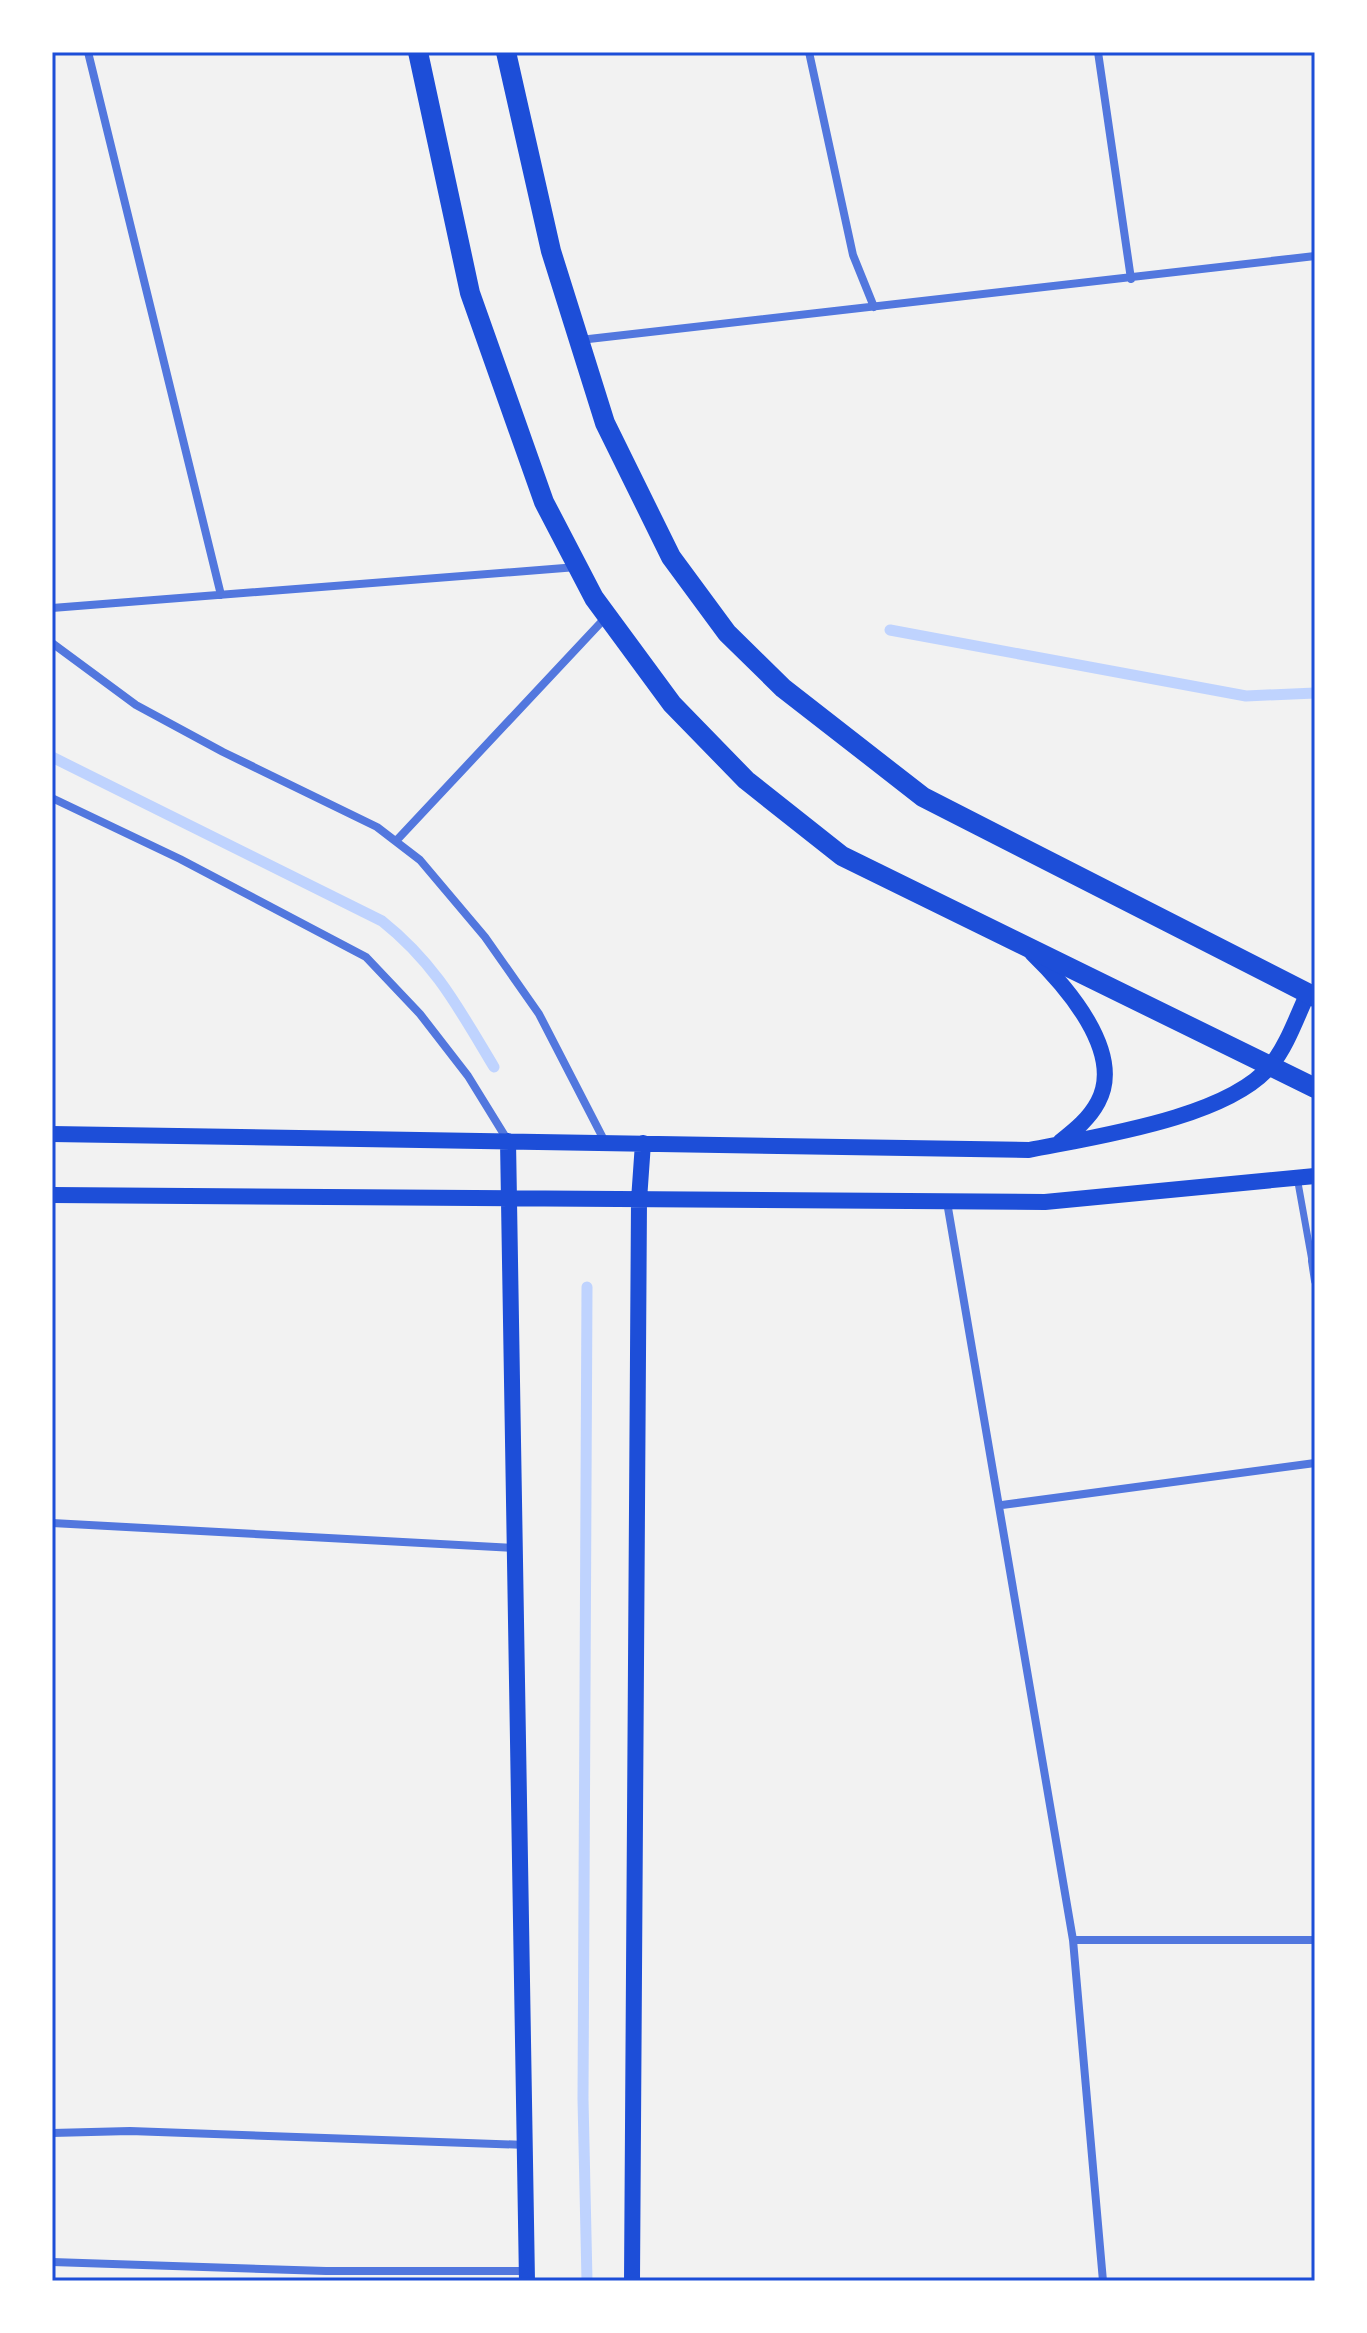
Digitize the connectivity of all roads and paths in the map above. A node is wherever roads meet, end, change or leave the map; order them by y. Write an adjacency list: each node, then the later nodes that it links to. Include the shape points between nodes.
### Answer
1 (88, 52): 11 (street)
2 (418, 52): 10 (main road, via 470,293 544,502)
3 (506, 52): 9 (main road, via 551,251)
4 (809, 52): 8 (street, via 853,255)
5 (1098, 52): 7 (street)
6 (1315, 256): 7 (street)
7 (1131, 279): 8 (street)
8 (874, 307): 9 (street)
9 (579, 340): 18 (main road, via 605,423 671,557 727,633 783,688 923,797)
10 (578, 567): 11 (street); 13 (main road)
11 (221, 595): 12 (street)
12 (52, 608)
13 (607, 616): 16 (street); 17 (main road, via 672,704 758,790 842,856)
14 (52, 643): 16 (street, via 136,705)
15 (52, 798): 23 (street, via 366,957 468,1076)
16 (396, 841): 22 (street, via 420,860 485,937 539,1014)
17 (1025, 947): 19 (main road); 25 (main road, via 1081,1008 1102,1060 1100,1099)
18 (1311, 995): 19 (main road)
19 (1271, 1065): 20 (main road); 25 (main road, via 1245,1086 1163,1123)
20 (1315, 1088)
21 (52, 1134): 23 (main road)
22 (604, 1140): 23 (main road); 24 (main road)
23 (508, 1141): 29 (main road)
24 (643, 1143): 25 (main road, via 1029,1150); 30 (main road)
25 (1059, 1144)
26 (1315, 1176): 27 (main road)
27 (1297, 1177): 31 (main road, via 1045,1202); 32 (street)
28 (52, 1195): 29 (main road)
29 (506, 1200): 30 (main road); 37 (main road)
30 (639, 1200): 31 (main road); 44 (main road)
31 (947, 1201): 35 (street)
32 (1312, 1261): 33 (street)
33 (1315, 1281)
34 (1315, 1463): 35 (street)
35 (1002, 1505): 38 (street)
36 (52, 1523): 37 (street)
37 (514, 1548): 41 (main road)
38 (1073, 1940): 39 (street); 45 (street)
39 (1315, 1940)
40 (52, 2133): 41 (street)
41 (527, 2145): 43 (main road)
42 (52, 2262): 43 (street)
43 (527, 2276)
44 (632, 2281)
45 (1103, 2281)

